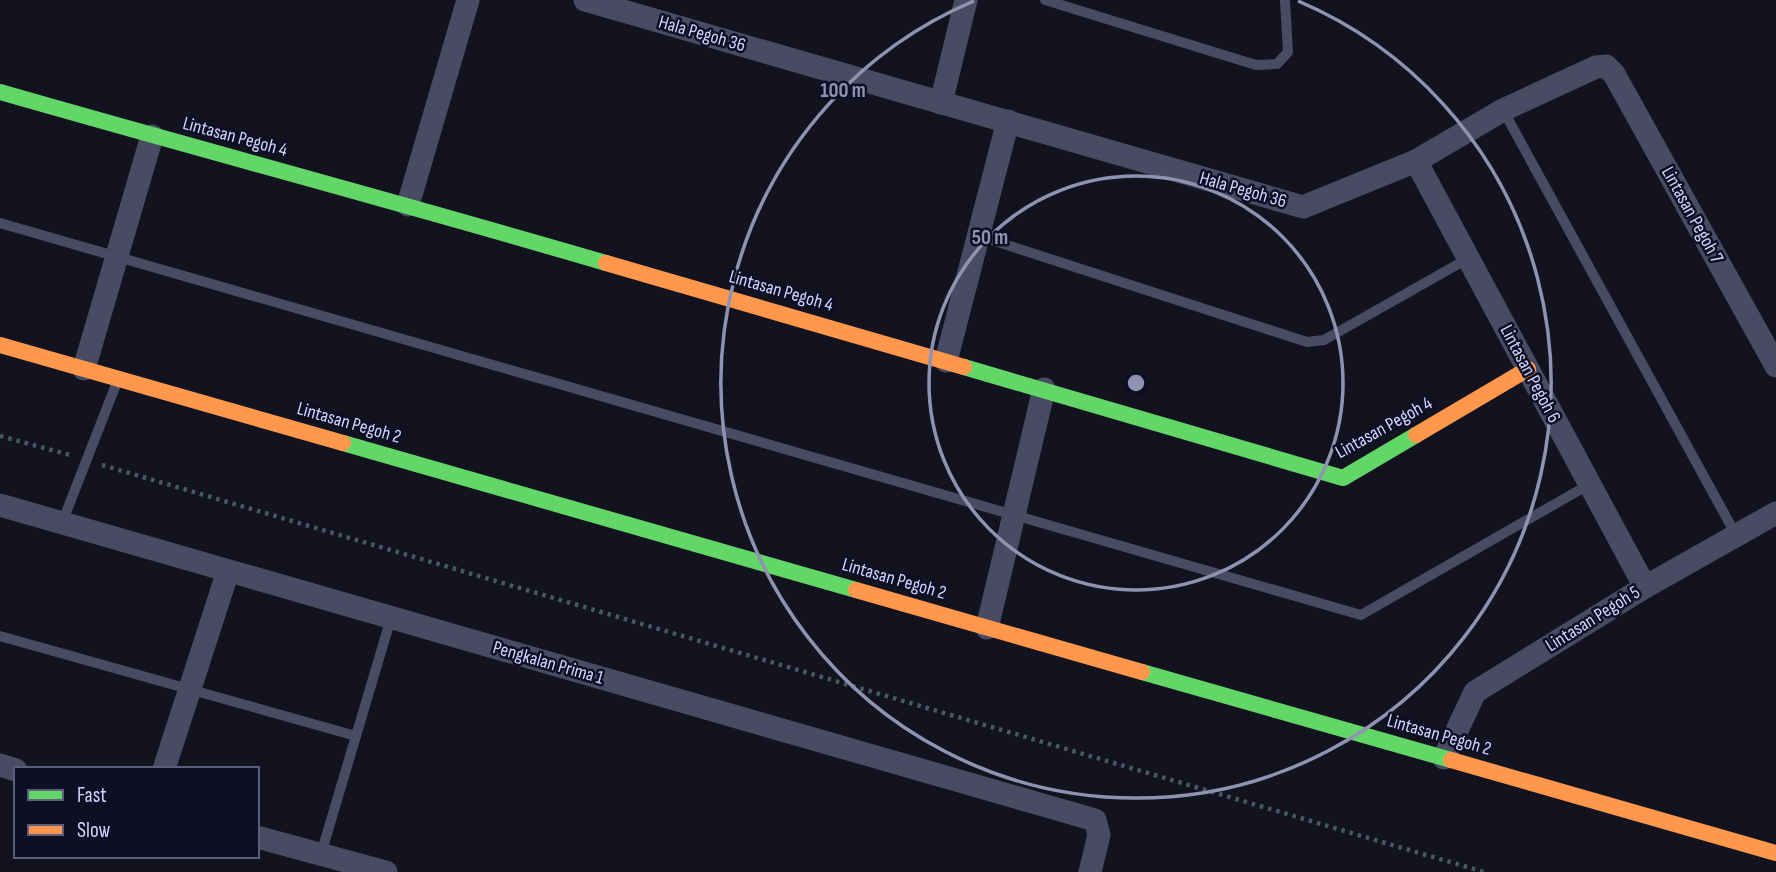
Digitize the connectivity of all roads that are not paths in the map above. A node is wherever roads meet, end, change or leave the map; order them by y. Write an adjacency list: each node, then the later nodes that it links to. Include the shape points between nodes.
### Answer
1 (468, 0): 13 (street)
2 (585, 0): 8 (street, Hala Pegoh 36)
3 (966, 0): 8 (street)
4 (1045, 0): 5 (lane, via 1256,65 1278,64 1288,52)
5 (1285, 0)
6 (1606, 66): 9 (street, Hala Pegoh 36); 20 (street, Lintasan Pegoh 7, via 1615,74)
7 (0, 92): 11 (street, Lintasan Pegoh 4)
8 (941, 103): 10 (street, Hala Pegoh 36)
9 (1503, 110): 12 (street, Hala Pegoh 36); 30 (lane)
10 (1008, 121): 12 (street, Hala Pegoh 36, via 1303,207); 15 (street)
11 (152, 136): 13 (street, Lintasan Pegoh 4); 16 (street)
12 (1416, 161): 17 (street, Lintasan Pegoh 6)
13 (408, 205): 19 (street, Lintasan Pegoh 4)
14 (0, 223): 16 (lane)
15 (979, 236): 17 (lane, via 1307,342 1324,340); 19 (street)
16 (118, 256): 21 (street); 28 (lane)
17 (1469, 258): 22 (street, Lintasan Pegoh 6)
18 (0, 345): 21 (street, Lintasan Pegoh 2)
19 (946, 361): 24 (street, Lintasan Pegoh 4)
20 (1776, 366)
21 (84, 369): 23 (street, Lintasan Pegoh 2)
22 (1528, 369): 24 (street, Lintasan Pegoh 4, via 1343,478); 25 (street, Lintasan Pegoh 6)
23 (118, 379): 29 (lane); 34 (street, Lintasan Pegoh 2)
24 (1044, 389): 28 (street)
25 (1590, 484): 28 (lane, via 1361,615); 32 (street, Lintasan Pegoh 6)
26 (0, 505): 29 (street, Pengkalan Prima 1)
27 (1776, 513): 30 (street, Lintasan Pegoh 5)
28 (1014, 514): 34 (street)
29 (62, 523): 31 (street, Pengkalan Prima 1)
30 (1735, 535): 32 (street, Lintasan Pegoh 5)
31 (228, 571): 33 (street, Pengkalan Prima 1); 36 (street)
32 (1645, 587): 38 (street, Lintasan Pegoh 5, via 1475,692)
33 (391, 618): 37 (lane); 44 (street, Pengkalan Prima 1, via 1095,820 1099,835)
34 (988, 628): 38 (street, Lintasan Pegoh 2)
35 (0, 636): 36 (lane)
36 (189, 689): 37 (lane); 39 (street)
37 (356, 736): 42 (lane)
38 (1444, 758): 41 (street, Lintasan Pegoh 2)
39 (165, 767)
40 (259, 837): 42 (street)
41 (1776, 853)
42 (321, 854): 43 (street)
43 (386, 872)
44 (1090, 872)

